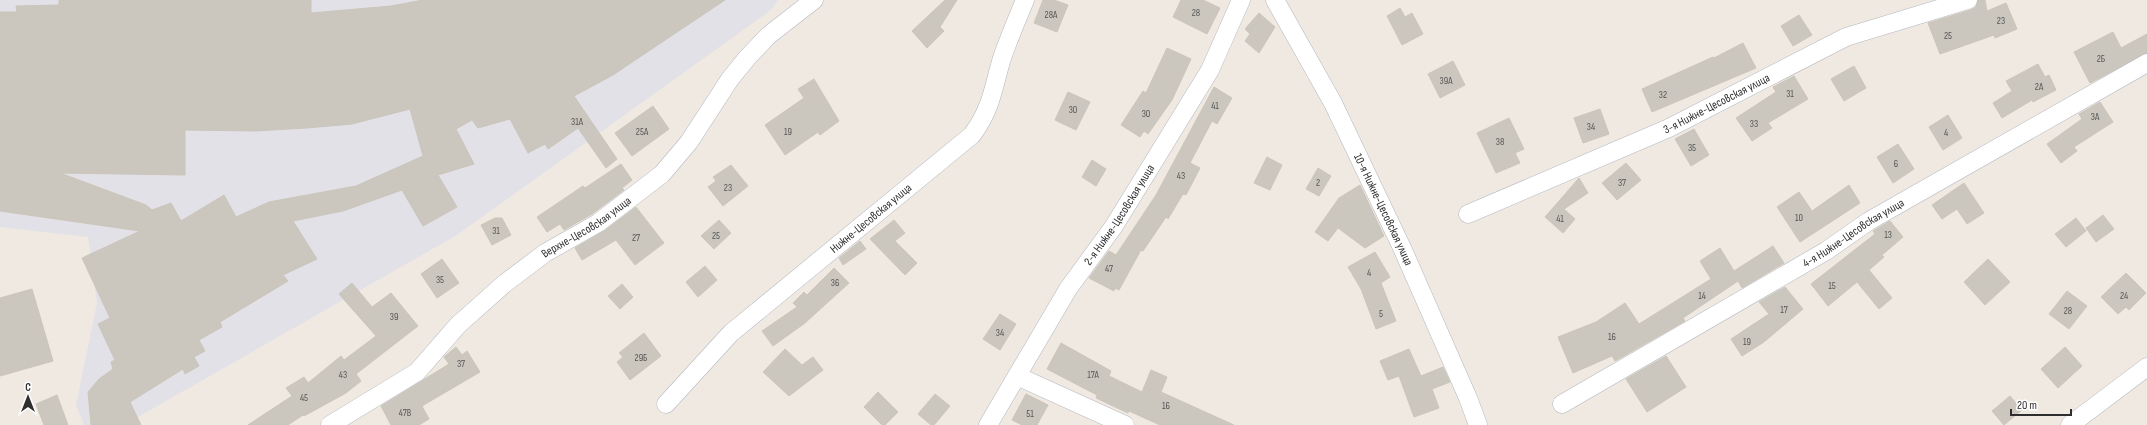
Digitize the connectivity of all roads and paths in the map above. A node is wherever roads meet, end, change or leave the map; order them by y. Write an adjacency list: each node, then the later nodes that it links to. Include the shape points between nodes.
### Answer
1 (814, 0): 12 (street, Верхне-Цесовская улица, via 769,35 747,58 730,79 689,142 662,174 598,223 545,253 504,284 458,325 418,372)
2 (1025, 0): 10 (street, Нижне-Цесовская улица, via 1002,58 990,104 972,135 731,333)
3 (1241, 0): 9 (street, 2-я Нижне-Цесовская улица, via 1210,70 1114,226 1068,289)
4 (1275, 0): 15 (street, 10-я Нижне-Цесовская улица, via 1333,103 1399,243)
5 (1968, 0): 7 (street, 3-я Нижне-Цесовская улица, via 1846,36 1669,128)
6 (2147, 64): 11 (street, 4-я Нижне-Цесовская улица, via 1876,217 1819,255)
7 (1468, 214)
8 (2147, 367): 16 (street)
9 (1017, 376): 13 (street, 2-я Нижне-Цесовская улица); 14 (street)
10 (666, 404)
11 (1562, 404)
12 (330, 425)
13 (988, 425)
14 (1125, 425)
15 (1478, 425)
16 (2070, 425)

